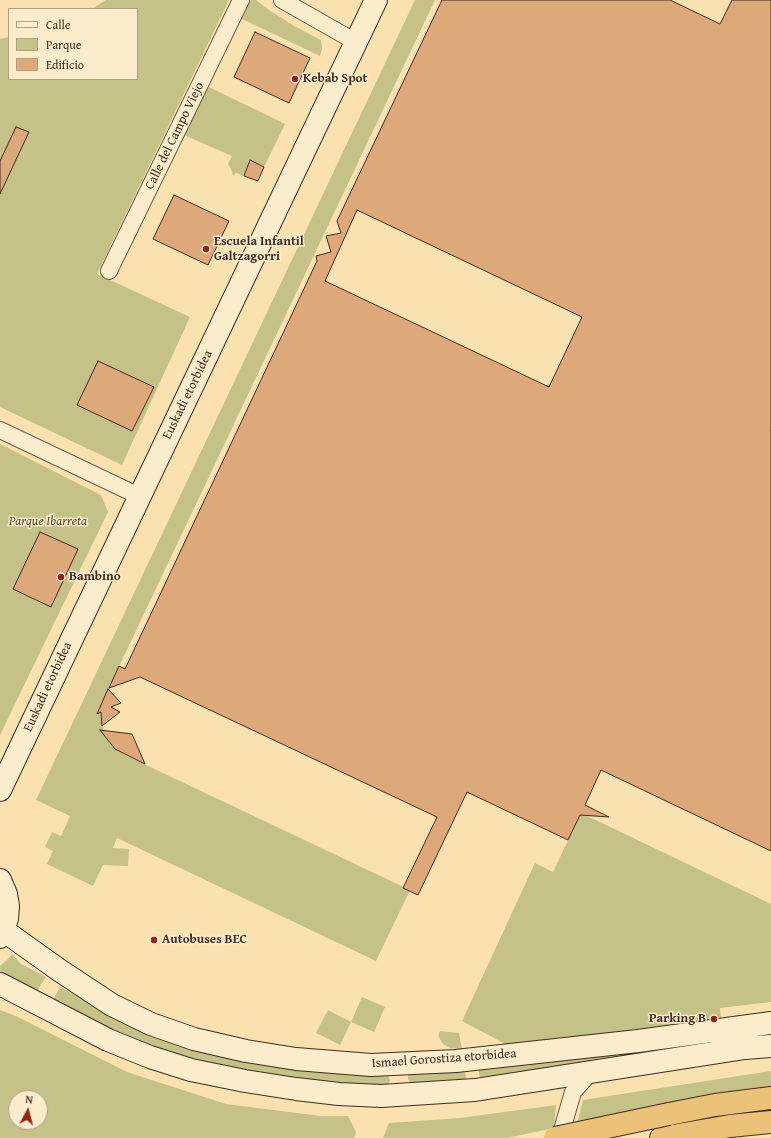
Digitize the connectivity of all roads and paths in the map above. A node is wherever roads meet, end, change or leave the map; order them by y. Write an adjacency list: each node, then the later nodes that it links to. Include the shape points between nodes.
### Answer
1 (241, 0): 5 (street, Calle del Campo Viejo)
2 (282, 0): 4 (street)
3 (376, 0): 4 (main road, Euskadi etorbidea)
4 (356, 42): 7 (main road, Euskadi etorbidea)
5 (109, 272)
6 (0, 430): 7 (street)
7 (140, 496): 8 (main road, Euskadi etorbidea)
8 (0, 790)
9 (0, 880): 10 (main road, via 8,906)
10 (2, 933): 12 (main road, Ismael Gorostiza etorbidea, via 112,1005 151,1024 194,1040 296,1059 371,1065 456,1061)
11 (0, 984): 14 (main road, via 108,1040 150,1057 191,1070 245,1082 339,1094 381,1096 467,1091)
12 (771, 1023)
13 (771, 1046): 14 (main road)
14 (590, 1073): 17 (street, via 573,1092)
15 (771, 1098): 17 (highway, bridge, via 715,1105)
16 (771, 1122): 18 (highway)
17 (559, 1134)
18 (666, 1137)

